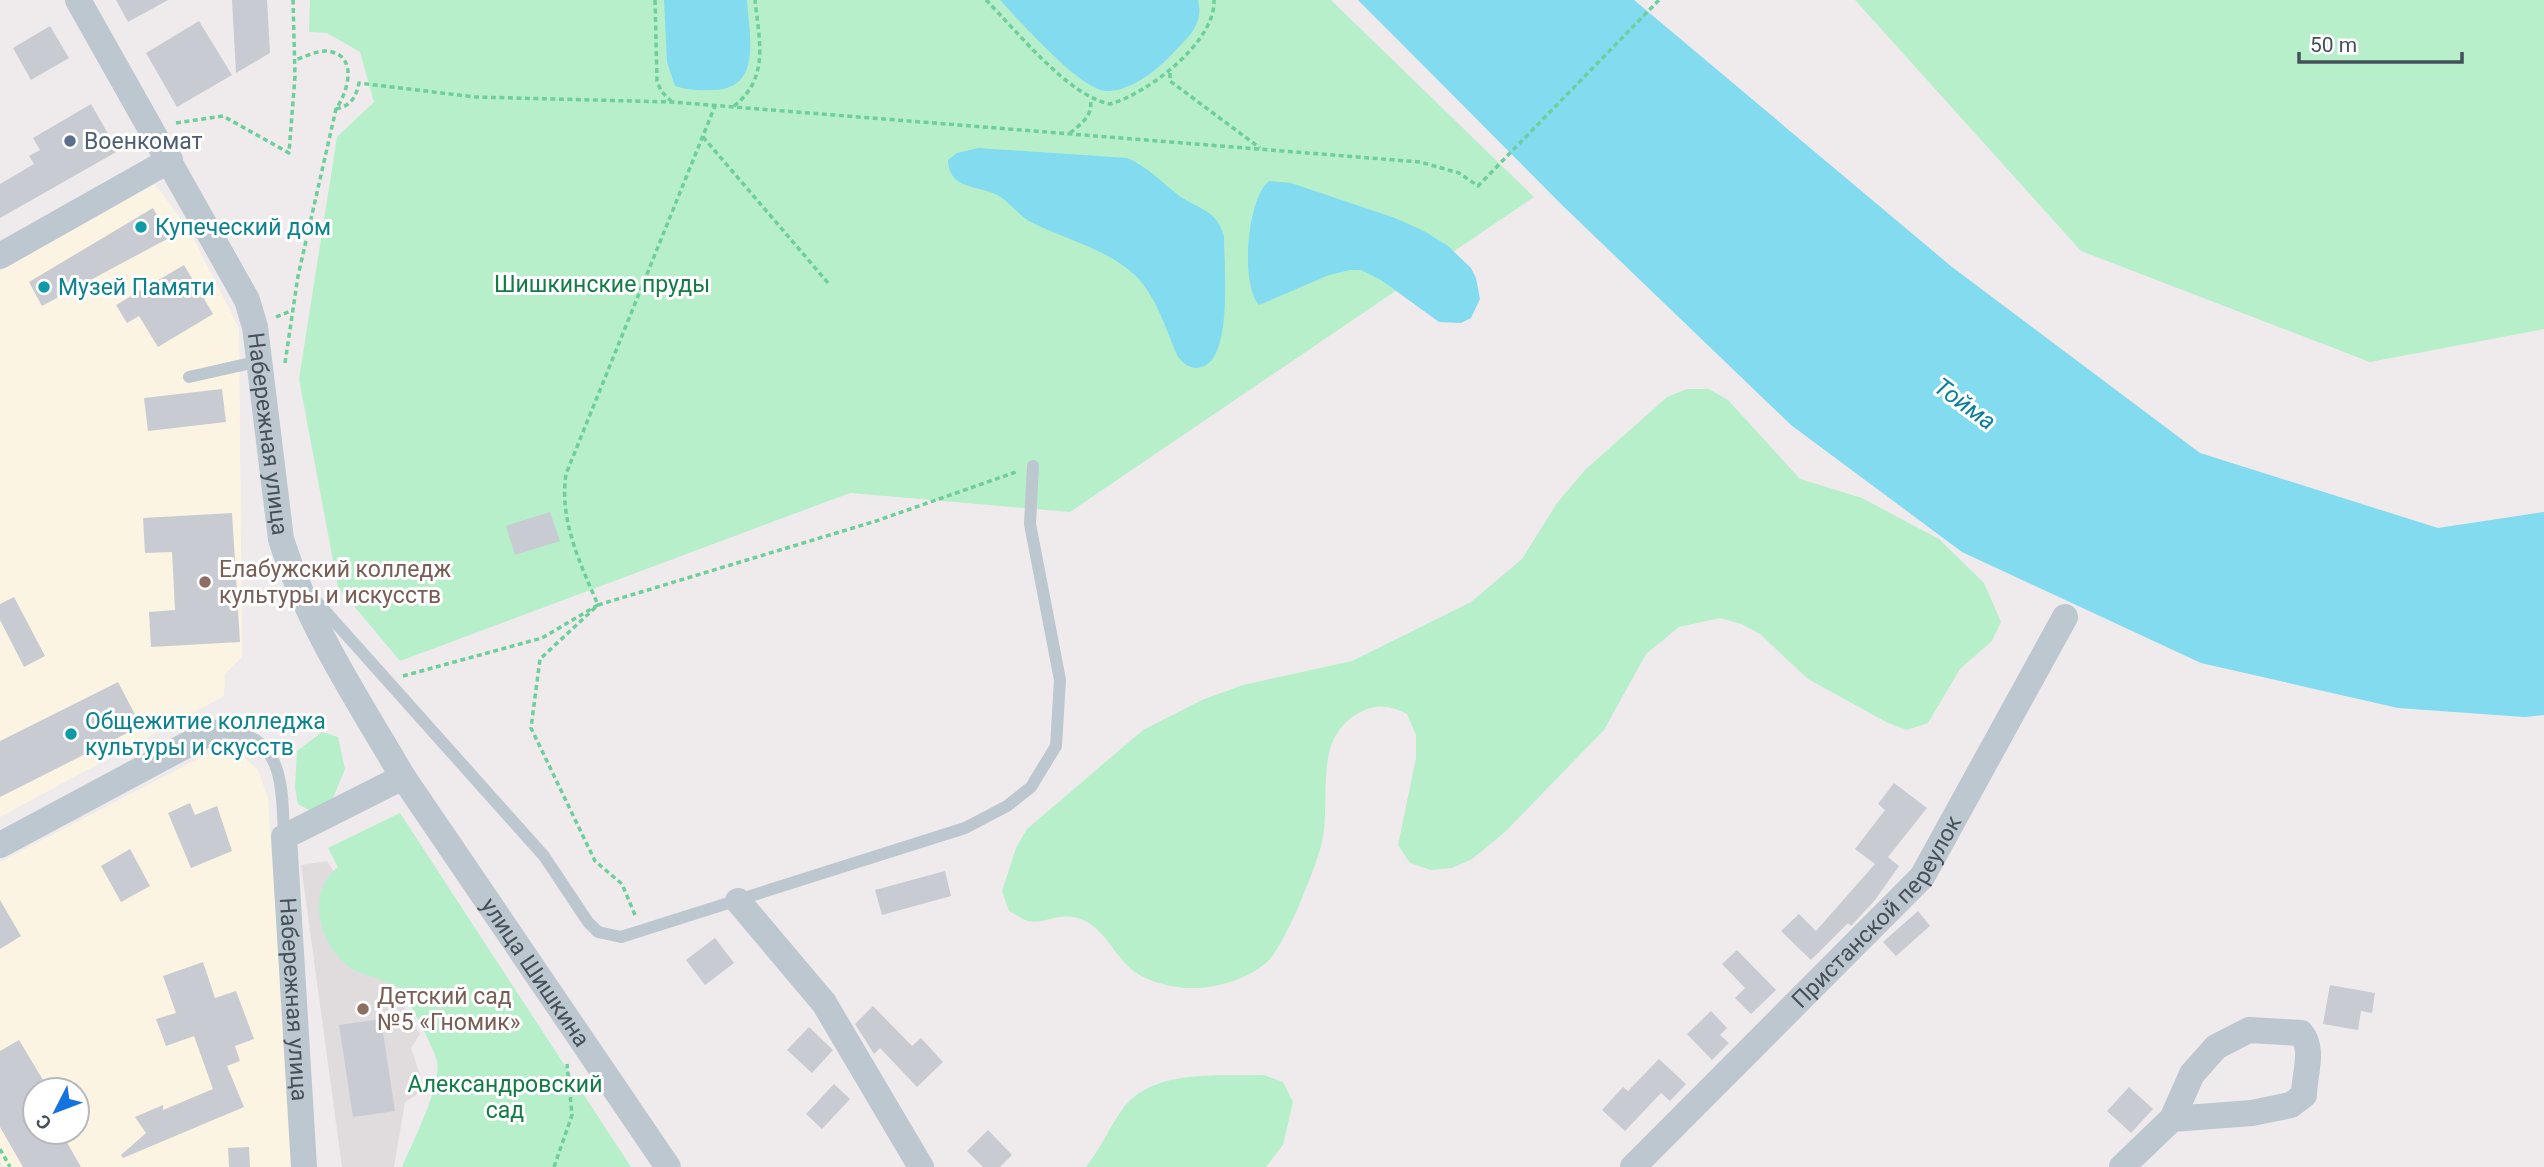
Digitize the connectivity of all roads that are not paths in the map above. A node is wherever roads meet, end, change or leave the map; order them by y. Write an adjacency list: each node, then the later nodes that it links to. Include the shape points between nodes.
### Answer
1 (78, 0): 2 (street, Набережная улица)
2 (170, 160): 3 (street); 4 (street, Набережная улица, via 247,300)
3 (0, 256)
4 (260, 360): 5 (lane); 7 (street, Набережная улица, via 281,539)
5 (189, 377)
6 (1033, 466): 13 (lane, via 1030,524 1060,680 1056,746 1031,787 965,828)
7 (302, 596): 10 (street, Набережная улица); 13 (lane, via 318,603 544,856 598,932 615,937)
8 (2065, 617): 18 (street, Пристанской переулок, via 1922,877)
9 (211, 732): 11 (lane, via 246,735 270,754 282,783); 12 (street)
10 (403, 777): 11 (street); 16 (street, улица Шишкина)
11 (284, 837): 15 (street, Набережная улица)
12 (0, 845)
13 (738, 901): 17 (street, via 824,1003)
14 (2172, 1119): 14 (street, via 2252,1114 2291,1105 2304,1095 2304,1069 2310,1054 2306,1039 2301,1033 2249,1030 2216,1047 2192,1074); 19 (street)
15 (304, 1167)
16 (668, 1167)
17 (921, 1167)
18 (1633, 1167)
19 (2122, 1167)

